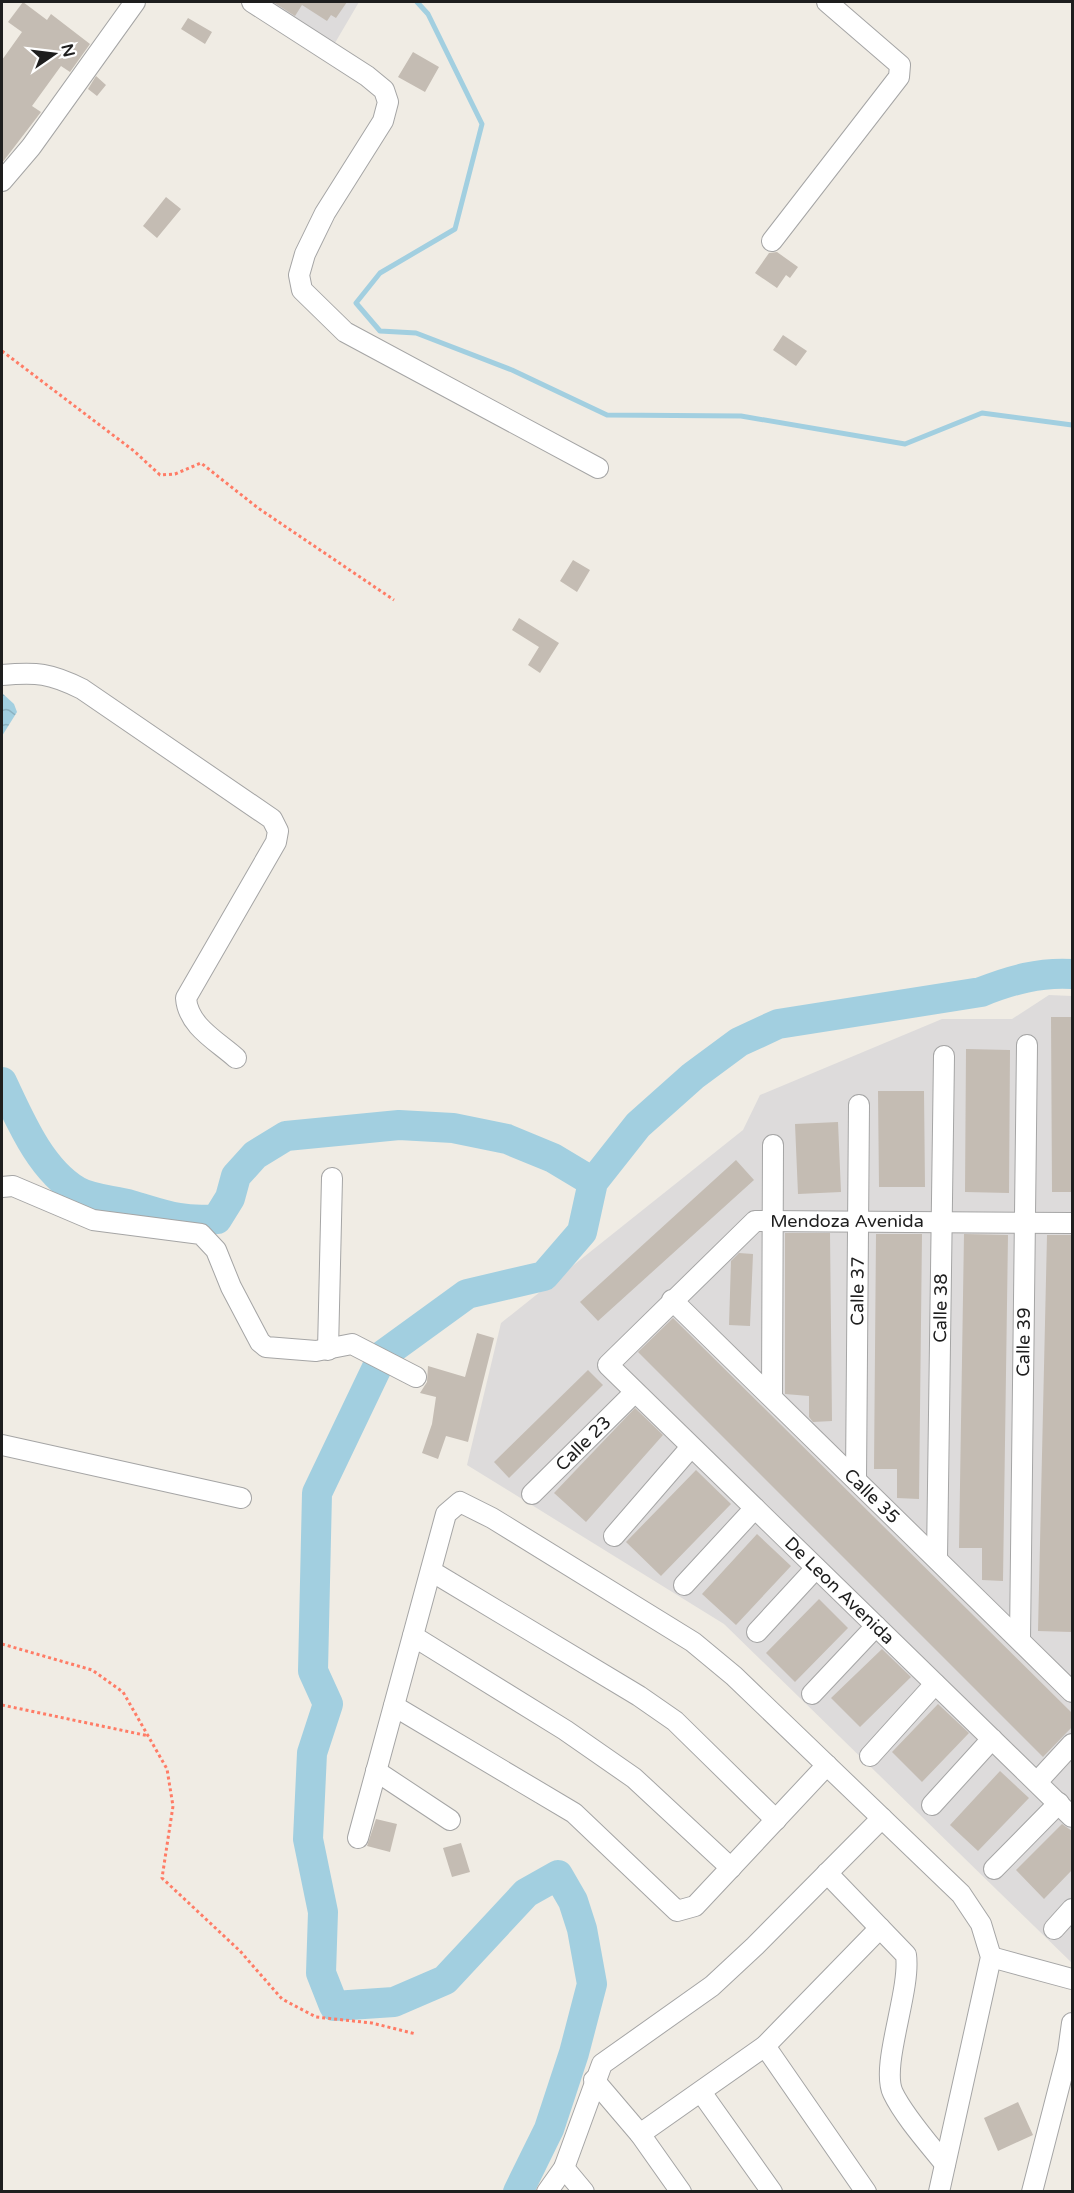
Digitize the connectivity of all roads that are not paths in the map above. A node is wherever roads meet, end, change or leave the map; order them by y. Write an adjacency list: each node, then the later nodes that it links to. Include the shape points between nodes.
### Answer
1 (135, 2): 4 (street)
2 (252, 2): 6 (street, via 368,76 384,90 388,102 383,122 325,213 305,254 299,275 302,290 345,332)
3 (827, 2): 5 (street, via 900,65 899,77)
4 (2, 181)
5 (772, 241)
6 (598, 468)
7 (2, 675): 10 (street, via 53,675 82,689 272,819 278,831 276,842 186,999 193,1021)
8 (1027, 1045): 18 (street, Calle 39)
9 (944, 1056): 17 (street, Calle 38)
10 (236, 1058)
11 (859, 1105): 16 (street, Calle 37)
12 (773, 1145): 15 (street)
13 (332, 1178): 21 (street)
14 (2, 1187): 21 (street, via 13,1186 93,1220 201,1234 216,1250 260,1342 266,1347)
15 (773, 1220): 16 (street, Mendoza Avenida); 20 (street, Mendoza Avenida, via 755,1221); 25 (street)
16 (857, 1221): 17 (street, Mendoza Avenida); 28 (street, Calle 37)
17 (942, 1222): 18 (street, Mendoza Avenida); 33 (street, Calle 38)
18 (1026, 1223): 19 (street, Mendoza Avenida); 40 (street, Calle 39)
19 (1072, 1223)
20 (672, 1300): 22 (street, Mendoza Avenida); 25 (street, Calle 35)
21 (328, 1350): 23 (street, via 352,1344)
22 (608, 1365): 24 (street, De Leon Avenida)
23 (416, 1377)
24 (635, 1392): 27 (street, De Leon Avenida); 29 (street, Calle 23)
25 (772, 1397): 28 (street, Calle 35)
26 (2, 1445): 30 (street)
27 (691, 1447): 31 (street, De Leon Avenida); 32 (street)
28 (856, 1479): 33 (street, Calle 35)
29 (532, 1494)
30 (241, 1498)
31 (755, 1508): 34 (street, De Leon Avenida); 36 (street)
32 (614, 1536)
33 (937, 1558): 40 (street, Calle 35)
34 (816, 1568): 37 (street, De Leon Avenida); 38 (street)
35 (430, 1571): 39 (street); 48 (street, via 446,1514 460,1502 693,1642); 55 (street, via 675,1721)
36 (684, 1585)
37 (876, 1626): 41 (street, De Leon Avenida); 43 (street)
38 (757, 1632)
39 (413, 1636): 44 (street); 57 (street, via 565,1730 634,1778)
40 (1020, 1639): 42 (street, Calle 35)
41 (935, 1684): 45 (street, De Leon Avenida); 47 (street)
42 (1072, 1692)
43 (812, 1694)
44 (394, 1706): 49 (street); 57 (street, via 574,1813 677,1911 695,1906)
45 (992, 1739): 50 (street, De Leon Avenida); 51 (street)
46 (1072, 1744): 50 (street)
47 (870, 1756)
48 (827, 1766): 53 (street); 55 (street)
49 (376, 1771): 54 (street); 56 (street)
50 (1037, 1782): 52 (street, De Leon Avenida)
51 (932, 1805)
52 (1066, 1810): 58 (street)
53 (882, 1818): 59 (street); 63 (street, via 961,1894 981,1924)
54 (450, 1820)
55 (777, 1820): 57 (street)
56 (358, 1838)
57 (731, 1868)
58 (994, 1869)
59 (827, 1873): 61 (street); 68 (street, via 712,1986 602,2064)
60 (1072, 1909): 62 (street)
61 (880, 1928): 66 (street); 71 (street, via 906,1955 909,1972 891,2068 892,2091)
62 (1054, 1929)
63 (991, 1957): 64 (street); 71 (street)
64 (1072, 1979)
65 (1072, 2023): 67 (street)
66 (765, 2046): 69 (street); 77 (street)
67 (1070, 2053): 79 (street)
68 (594, 2080): 70 (street); 72 (street)
69 (701, 2092): 70 (street); 76 (street)
70 (640, 2134): 75 (street)
71 (945, 2164): 78 (street)
72 (564, 2168): 73 (street); 74 (street)
73 (547, 2192)
74 (584, 2192)
75 (681, 2192)
76 (772, 2192)
77 (866, 2192)
78 (939, 2192)
79 (1032, 2192)

